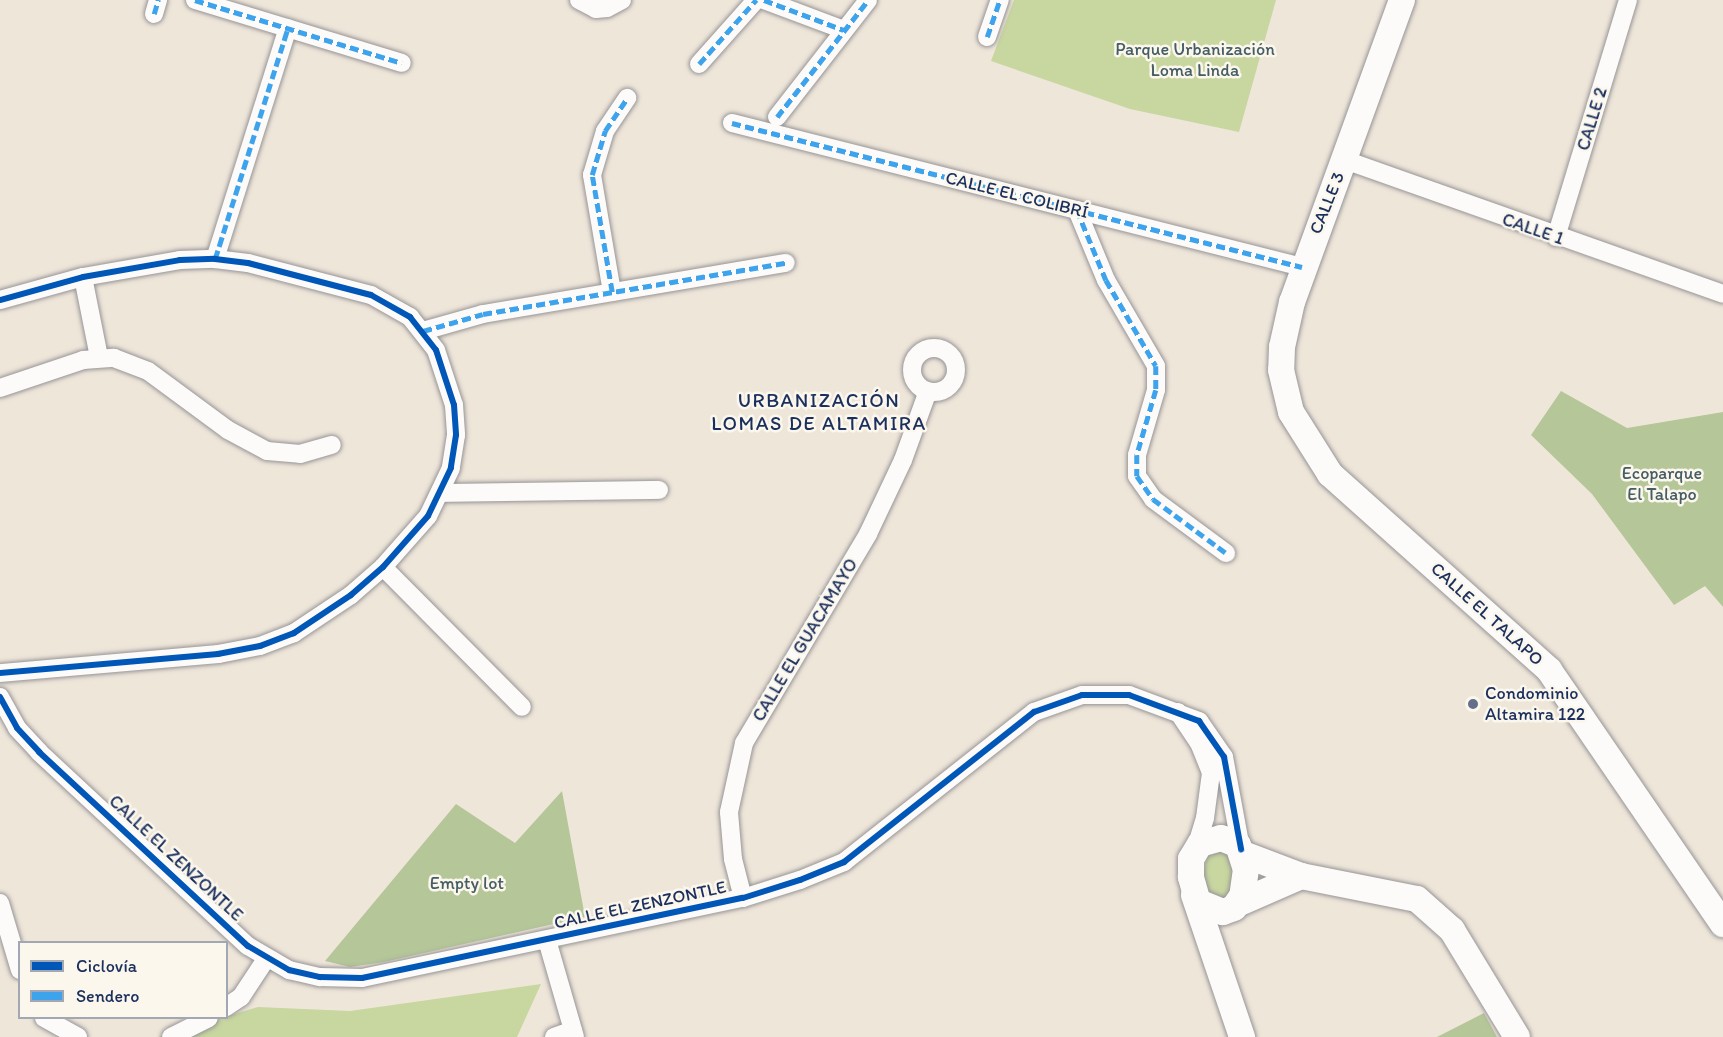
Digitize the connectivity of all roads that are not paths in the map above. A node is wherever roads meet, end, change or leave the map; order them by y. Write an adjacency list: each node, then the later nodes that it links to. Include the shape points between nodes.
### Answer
1 (195, 0): 10 (street)
2 (622, 0): 9 (street, via 608,8)
3 (756, 0): 14 (street)
4 (764, 0): 11 (street)
5 (868, 0): 11 (street)
6 (1000, 0): 12 (street)
7 (1402, 0): 18 (street, CALLE 3)
8 (1628, 0): 20 (street, CALLE 2)
9 (582, 3)
10 (288, 28): 13 (street); 21 (street)
11 (844, 30): 16 (street)
12 (987, 37)
13 (402, 63)
14 (699, 64)
15 (627, 98): 25 (street, via 605,130 592,175)
16 (777, 117)
17 (732, 123): 19 (street, CALLE EL COLIBRÍ)
18 (1345, 160): 20 (street, CALLE 1); 23 (street, CALLE 3)
19 (1077, 210): 23 (street, CALLE EL COLIBRÍ); 36 (street, via 1107,280 1156,366 1156,390 1137,455 1137,476 1153,499)
20 (1556, 237): 26 (street, CALLE 1)
21 (215, 260): 24 (street, via 180,260); 28 (street, via 248,263 371,295 410,317)
22 (786, 263): 25 (street)
23 (1302, 267): 32 (street, CALLE 3, via 1282,347 1281,370)
24 (83, 277): 27 (street); 29 (street)
25 (612, 292): 28 (street, via 483,314)
26 (1723, 294)
27 (0, 300)
28 (423, 331): 35 (street, via 448,377 454,405 456,435 451,468)
29 (99, 357): 30 (street); 33 (street, via 148,371 228,430 267,451 300,454)
30 (0, 388)
31 (928, 391): 46 (street, CALLE EL GUACAMAYO, via 903,460 868,534 744,743 729,812 733,859)
32 (1291, 412): 49 (street, CALLE EL TALAPO, via 1330,474 1549,670)
33 (332, 445)
34 (659, 490): 35 (street)
35 (441, 494): 37 (street, via 428,516)
36 (1226, 553)
37 (383, 567): 38 (street, via 319,620 260,646 218,654); 40 (street)
38 (0, 673)
39 (0, 697): 51 (street, CALLE EL ZENZONTLE, via 17,728 39,752)
40 (522, 707)
41 (1177, 711): 42 (street, via 1199,743 1211,773 1205,819); 43 (street, CALLE EL ZENZONTLE, via 1199,721 1224,757); 46 (street, CALLE EL ZENZONTLE, via 1150,700 1107,694 1063,700 1035,712 844,862)
42 (1195, 851): 43 (street, via 1206,840 1221,838 1234,842); 45 (street, via 1191,868)
43 (1242, 852): 44 (street); 48 (street, via 1244,890)
44 (1301, 876): 48 (street); 62 (street, via 1417,899 1452,930)
45 (1194, 894): 48 (street, via 1202,907); 53 (street)
46 (743, 898): 50 (street, CALLE EL ZENZONTLE)
47 (0, 903): 52 (street)
48 (1233, 907): 53 (street)
49 (1723, 924)
50 (547, 940): 51 (street, CALLE EL ZENZONTLE, via 362,978 320,977); 57 (street)
51 (266, 959): 54 (street, via 241,997)
52 (18, 963)
53 (1224, 977): 61 (street)
54 (228, 1006)
55 (47, 1019): 58 (street)
56 (205, 1019): 59 (street)
57 (574, 1033): 60 (street)
58 (78, 1037)
59 (171, 1037)
60 (554, 1037)
61 (1242, 1037)
62 (1517, 1037)

